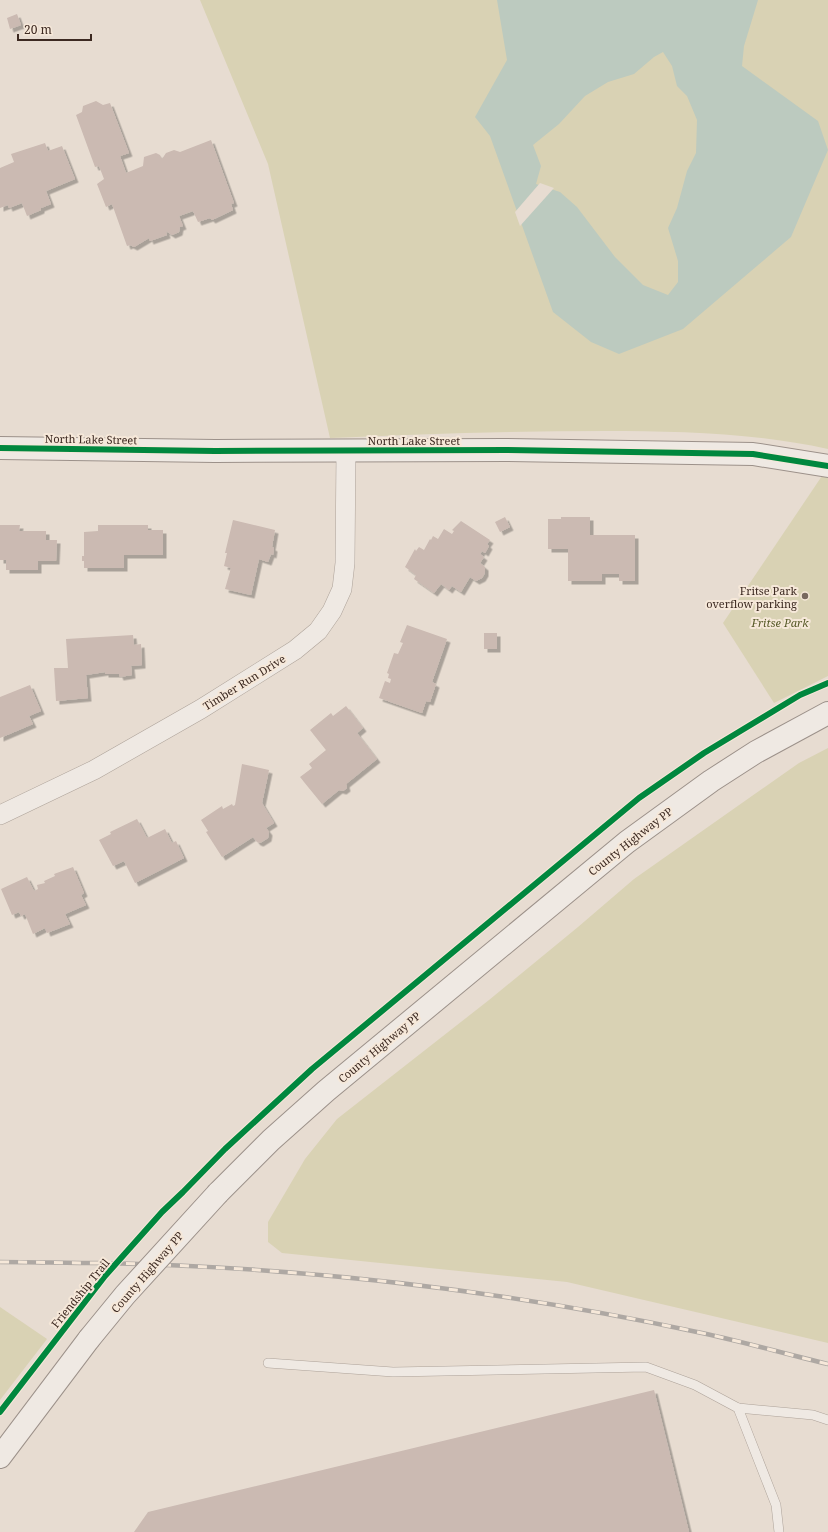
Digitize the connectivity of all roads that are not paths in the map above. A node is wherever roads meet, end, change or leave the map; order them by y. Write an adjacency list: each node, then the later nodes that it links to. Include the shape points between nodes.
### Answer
1 (0, 448): 2 (main road, North Lake Street)
2 (346, 450): 3 (main road, North Lake Street, via 753,454); 5 (street, Timber Run Drive, via 345,562 342,589 332,611 318,631 295,650 201,709 94,770)
3 (828, 466)
4 (828, 713): 9 (main road, County Highway PP, bridge, via 756,752 627,842 326,1091 271,1140 218,1193 125,1295)
5 (0, 815)
6 (268, 1363): 7 (lane, via 393,1372 646,1367 695,1385)
7 (738, 1408): 8 (lane); 10 (lane, via 776,1505)
8 (828, 1420)
9 (0, 1457)
10 (779, 1532)

